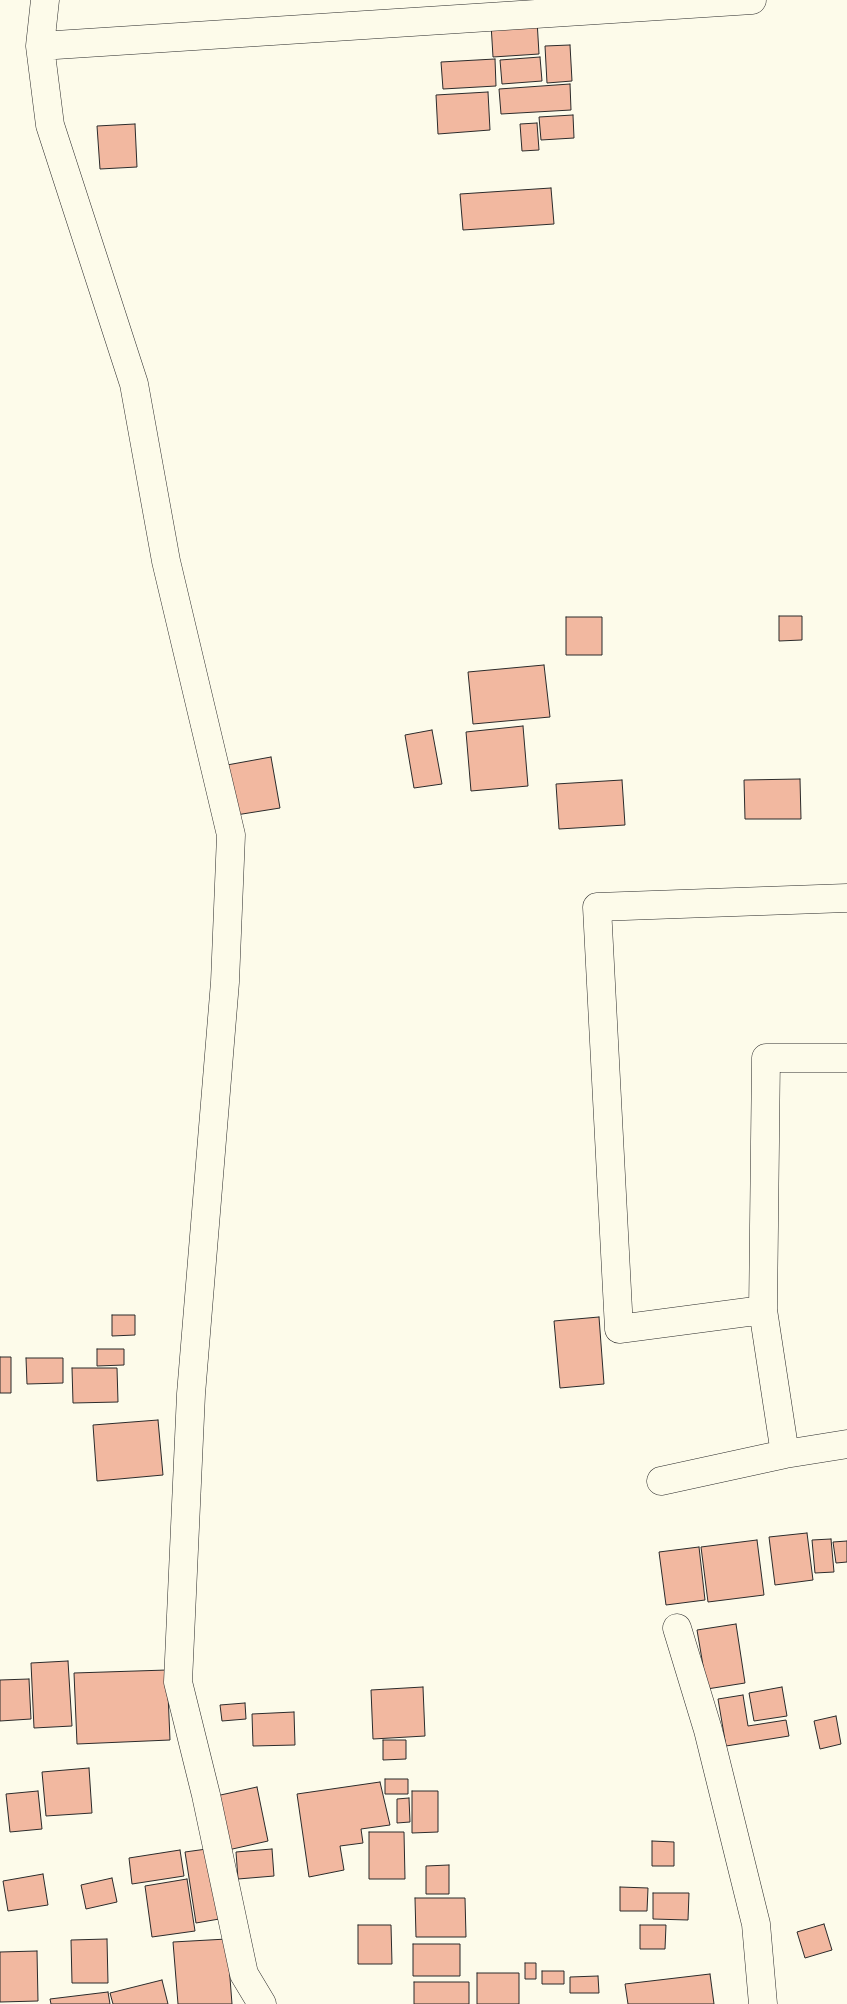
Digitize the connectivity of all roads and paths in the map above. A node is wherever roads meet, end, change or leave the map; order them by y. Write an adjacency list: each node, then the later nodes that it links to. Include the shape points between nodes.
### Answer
1 (45, 0): 3 (street)
2 (752, 0): 3 (street)
3 (40, 46): 11 (street, via 50,125 134,384 166,561 231,835 225,982 191,1394 178,1682 244,1974)
4 (847, 898): 6 (street, via 596,907 619,1329)
5 (847, 1058): 6 (street, via 766,1058)
6 (763, 1310): 8 (street)
7 (847, 1444): 8 (street)
8 (785, 1454): 9 (street)
9 (661, 1481)
10 (677, 1628): 12 (street, via 708,1730 756,1924)
11 (262, 2004)
12 (763, 2004)

